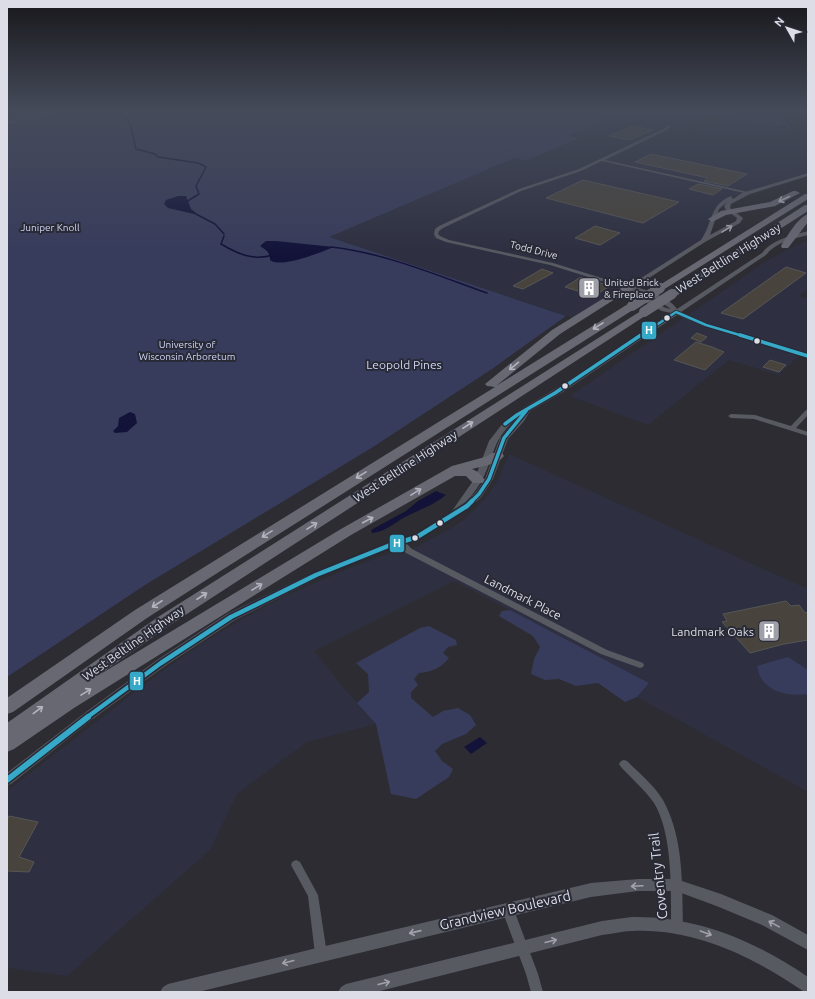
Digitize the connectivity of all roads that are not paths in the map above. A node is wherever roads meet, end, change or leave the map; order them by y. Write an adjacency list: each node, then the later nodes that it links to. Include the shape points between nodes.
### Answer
1 (605, 159): 2 (street)
2 (602, 160): 4 (street); 19 (street, Todd Drive, via 517,192 441,227 436,234 448,241 551,264)
3 (808, 174): 4 (street)
4 (748, 192): 6 (street); 11 (street, via 721,204)
5 (805, 192): 8 (highway, one-way to 8); 20 (highway, West Beltline Highway, bridge, via 660,288)
6 (729, 203): 8 (highway, via 740,208); 9 (street, via 727,206)
7 (808, 207): 20 (highway, West Beltline Highway, bridge, via 672,294)
8 (758, 208): 9 (highway)
9 (733, 212): 11 (highway); 16 (street, one-way to 9, via 738,222 740,218)
10 (808, 217): 12 (highway)
11 (712, 219): 16 (street, via 710,230)
12 (804, 226): 15 (highway)
13 (808, 233): 15 (street)
14 (808, 236): 17 (street)
15 (791, 237): 17 (highway); 18 (street, via 772,246)
16 (703, 241): 19 (street)
17 (785, 246): 18 (street)
18 (764, 254): 21 (street)
19 (629, 288): 21 (street, Todd Drive, via 631,293 664,310); 28 (highway, one-way to 28, via 556,332 495,381)
20 (638, 309): 28 (highway, West Beltline Highway, one-way to 28); 36 (highway, West Beltline Highway, one-way to 20, via 170,617)
21 (676, 312): 22 (street, Todd Drive, via 706,325); 23 (street)
22 (808, 356)
23 (526, 411): 29 (street); 29 (street, via 502,428 494,440)
24 (808, 411): 26 (street)
25 (731, 416): 26 (street, via 755,417)
26 (792, 428): 27 (street)
27 (808, 434)
28 (387, 459): 35 (highway, West Beltline Highway, one-way to 35, via 141,614)
29 (491, 459): 30 (highway); 31 (street); 32 (street, via 489,478 479,494)
30 (449, 473): 31 (highway, via 471,472); 37 (highway, one-way to 30, via 75,699 346,532)
31 (478, 480): 32 (street)
32 (457, 512): 33 (street, via 431,530)
33 (400, 542): 34 (street, Landmark Place, via 409,551 590,645); 39 (street, via 298,583 231,617 161,663)
34 (640, 666)
35 (7, 707)
36 (7, 733)
37 (7, 744)
38 (624, 764): 41 (street, Coventry Trail, via 658,802 671,834)
39 (7, 780)
40 (296, 865): 46 (street, via 313,896)
41 (676, 885): 42 (street, Grandview Boulevard, one-way to 42, via 591,890); 43 (street, Coventry Trail); 44 (street, Grandview Boulevard, one-way to 41, via 767,920)
42 (508, 910): 45 (street); 46 (street, Grandview Boulevard, one-way to 46)
43 (677, 926): 45 (street, one-way to 43, via 602,928 631,924); 47 (street, one-way to 47, via 701,931 748,949)
44 (808, 943)
45 (522, 948): 50 (street, one-way to 45); 51 (street)
46 (321, 954): 48 (street, Grandview Boulevard, one-way to 48)
47 (808, 986)
48 (196, 989): 49 (street, Grandview Boulevard)
49 (168, 992)
50 (346, 992)
51 (537, 992)

